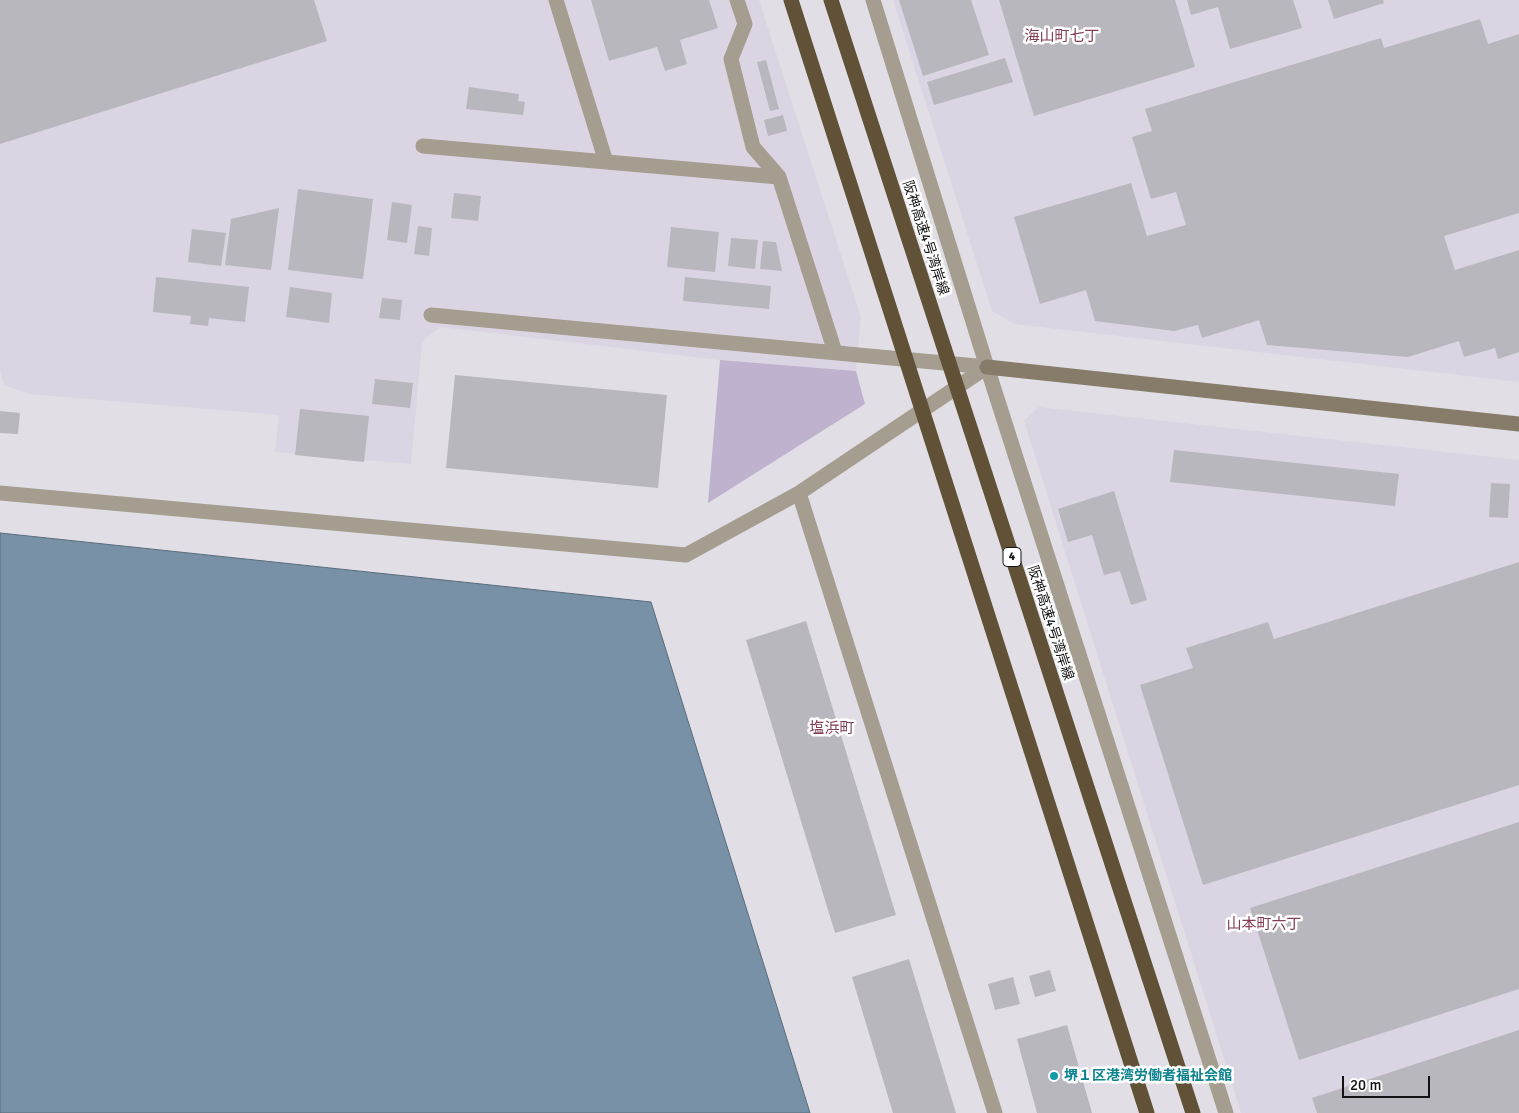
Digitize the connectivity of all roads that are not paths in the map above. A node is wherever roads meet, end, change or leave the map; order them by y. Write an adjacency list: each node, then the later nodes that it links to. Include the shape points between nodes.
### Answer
1 (556, 0): 7 (street)
2 (737, 0): 8 (street, via 745,24 731,59 753,147)
3 (791, 0): 16 (highway, bridge)
4 (831, 0): 17 (highway, 阪神高速4号湾岸線 / 4, bridge)
5 (873, 0): 11 (street)
6 (423, 146): 7 (street)
7 (606, 162): 8 (street)
8 (778, 177): 10 (street)
9 (431, 315): 10 (street)
10 (835, 352): 11 (street)
11 (987, 367): 12 (street); 13 (street); 18 (street)
12 (1519, 424)
13 (798, 492): 14 (street, via 686,555); 15 (street)
14 (0, 493)
15 (995, 1113)
16 (1146, 1113)
17 (1193, 1113)
18 (1226, 1113)

